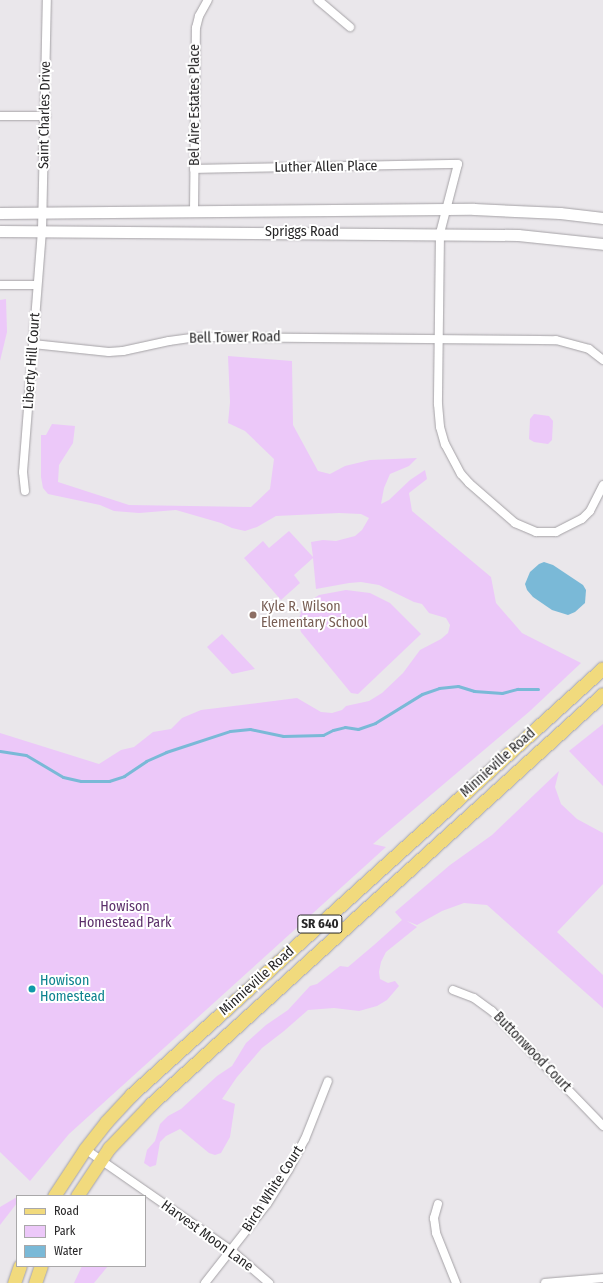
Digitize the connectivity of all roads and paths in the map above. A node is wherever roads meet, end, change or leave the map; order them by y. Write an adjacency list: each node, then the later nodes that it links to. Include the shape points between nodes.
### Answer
1 (47, 0): 6 (street, Saint Charles Drive)
2 (208, 0): 7 (street, Bel Aire Estates Place, via 201,11 196,28)
3 (318, 0): 4 (street)
4 (350, 27)
5 (0, 116): 6 (street)
6 (46, 116): 11 (street, Saint Charles Drive)
7 (194, 170): 8 (street, Luther Allen Place, via 458,164); 10 (street, Bel Aire Estates Place)
8 (447, 210): 10 (main road, Spriggs Road); 12 (main road, Spriggs Road, via 503,210); 15 (street)
9 (0, 212): 11 (main road, Spriggs Road)
10 (194, 212): 11 (main road, Spriggs Road)
11 (42, 213): 13 (street, Saint Charles Drive)
12 (603, 218)
13 (42, 230): 14 (main road, Spriggs Road); 15 (main road, Spriggs Road); 18 (street, Liberty Hill Court)
14 (0, 231)
15 (440, 233): 16 (main road, Spriggs Road, via 518,234); 19 (street)
16 (603, 244)
17 (0, 285): 18 (street)
18 (37, 285): 20 (street, Liberty Hill Court)
19 (438, 339): 20 (street, Bell Tower Road, via 197,337 109,352); 21 (street, Bell Tower Road, via 556,340 589,349); 22 (street, via 438,404 440,428 445,444 461,474 506,517 536,532 563,530 590,511)
20 (33, 344): 23 (street, Liberty Hill Court, via 23,472)
21 (603, 360)
22 (603, 485)
23 (25, 492)
24 (603, 668): 29 (main road, Minnieville Road / SR 640, via 148,1079 115,1112)
25 (603, 694): 30 (main road, Minnieville Road / SR 640, via 151,1104)
26 (452, 990): 28 (street, Buttonwood Court, via 474,998 492,1011)
27 (328, 1081): 34 (street, Birch White Court, via 305,1139 289,1169)
28 (603, 1126)
29 (85, 1149): 30 (street, Harvest Moon Lane); 31 (main road, Minnieville Road / SR 640)
30 (100, 1160): 32 (main road, Minnieville Road / SR 640); 34 (street, Harvest Moon Lane)
31 (55, 1195)
32 (78, 1195)
33 (438, 1204): 42 (street, via 434,1218 436,1233)
34 (232, 1251): 40 (street, Birch White Court); 41 (street, Harvest Moon Lane)
35 (20, 1267): 38 (main road)
36 (41, 1267): 39 (main road)
37 (603, 1278): 43 (street)
38 (14, 1283)
39 (35, 1283)
40 (205, 1283)
41 (269, 1283)
42 (456, 1283)
43 (545, 1283)

